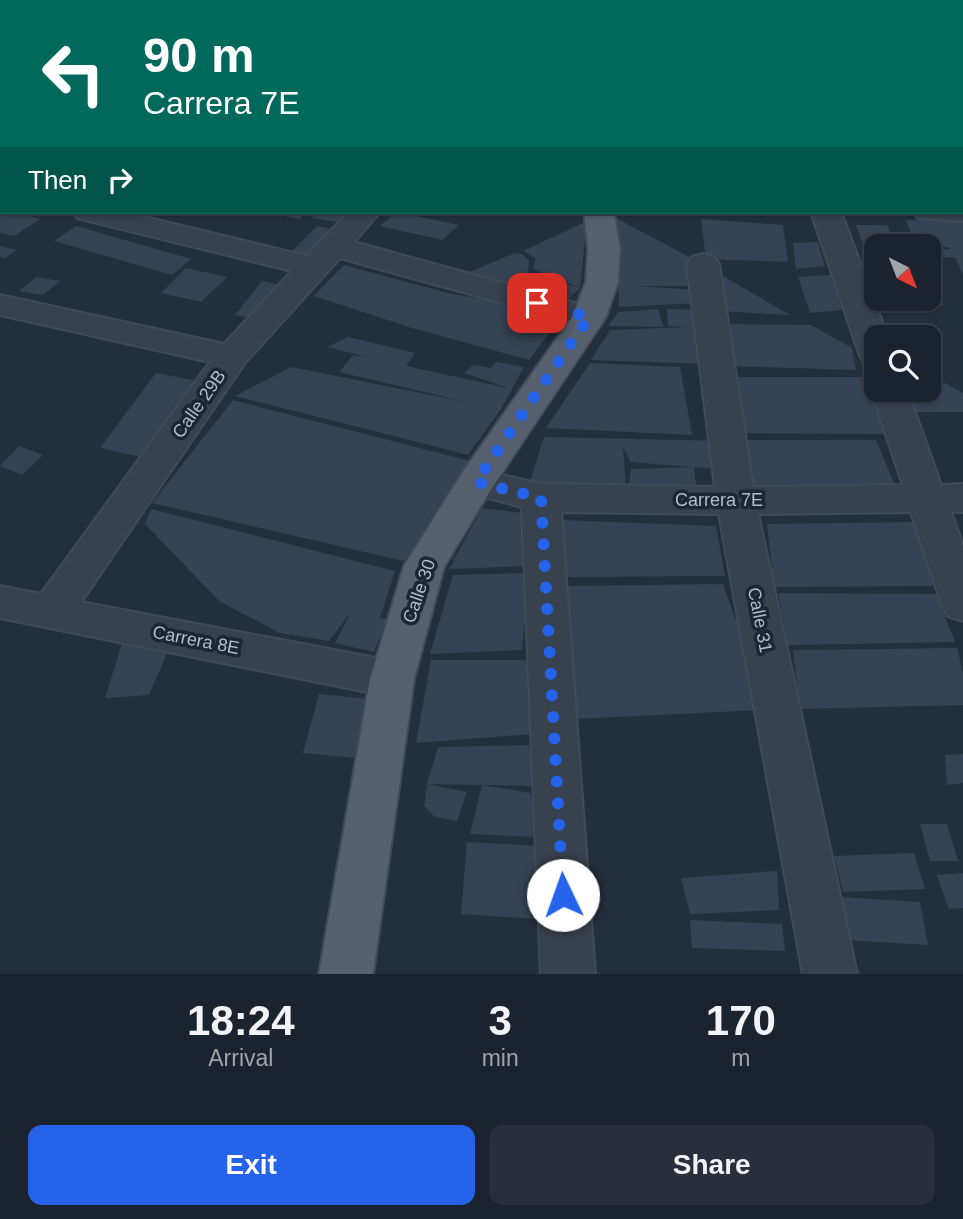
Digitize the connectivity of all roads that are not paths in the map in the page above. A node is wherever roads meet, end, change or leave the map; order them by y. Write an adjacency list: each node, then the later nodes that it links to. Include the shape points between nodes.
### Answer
1 (99, 214): 5 (street)
2 (363, 214): 5 (street, Calle 29B)
3 (599, 214): 8 (main road, Calle 30, via 602,282)
4 (827, 214): 9 (street)
5 (323, 256): 8 (street); 10 (street, Calle 29B)
6 (703, 264): 15 (street, Calle 31)
7 (0, 304): 10 (street)
8 (589, 317): 12 (main road, Calle 30)
9 (866, 325)
10 (232, 356): 18 (street, Calle 29B)
11 (895, 402): 14 (street)
12 (476, 482): 13 (street, Carrera 7E); 19 (main road, Calle 30, via 424,566)
13 (541, 498): 15 (street, Carrera 7E); 21 (street)
14 (945, 498): 15 (street, Carrera 7E); 17 (street)
15 (736, 501): 22 (street, Calle 31)
16 (0, 602): 18 (street, Carrera 8E)
17 (963, 605)
18 (52, 611): 19 (street, Carrera 8E)
19 (392, 679): 20 (main road, Calle 30)
20 (346, 974)
21 (568, 974)
22 (830, 974)

